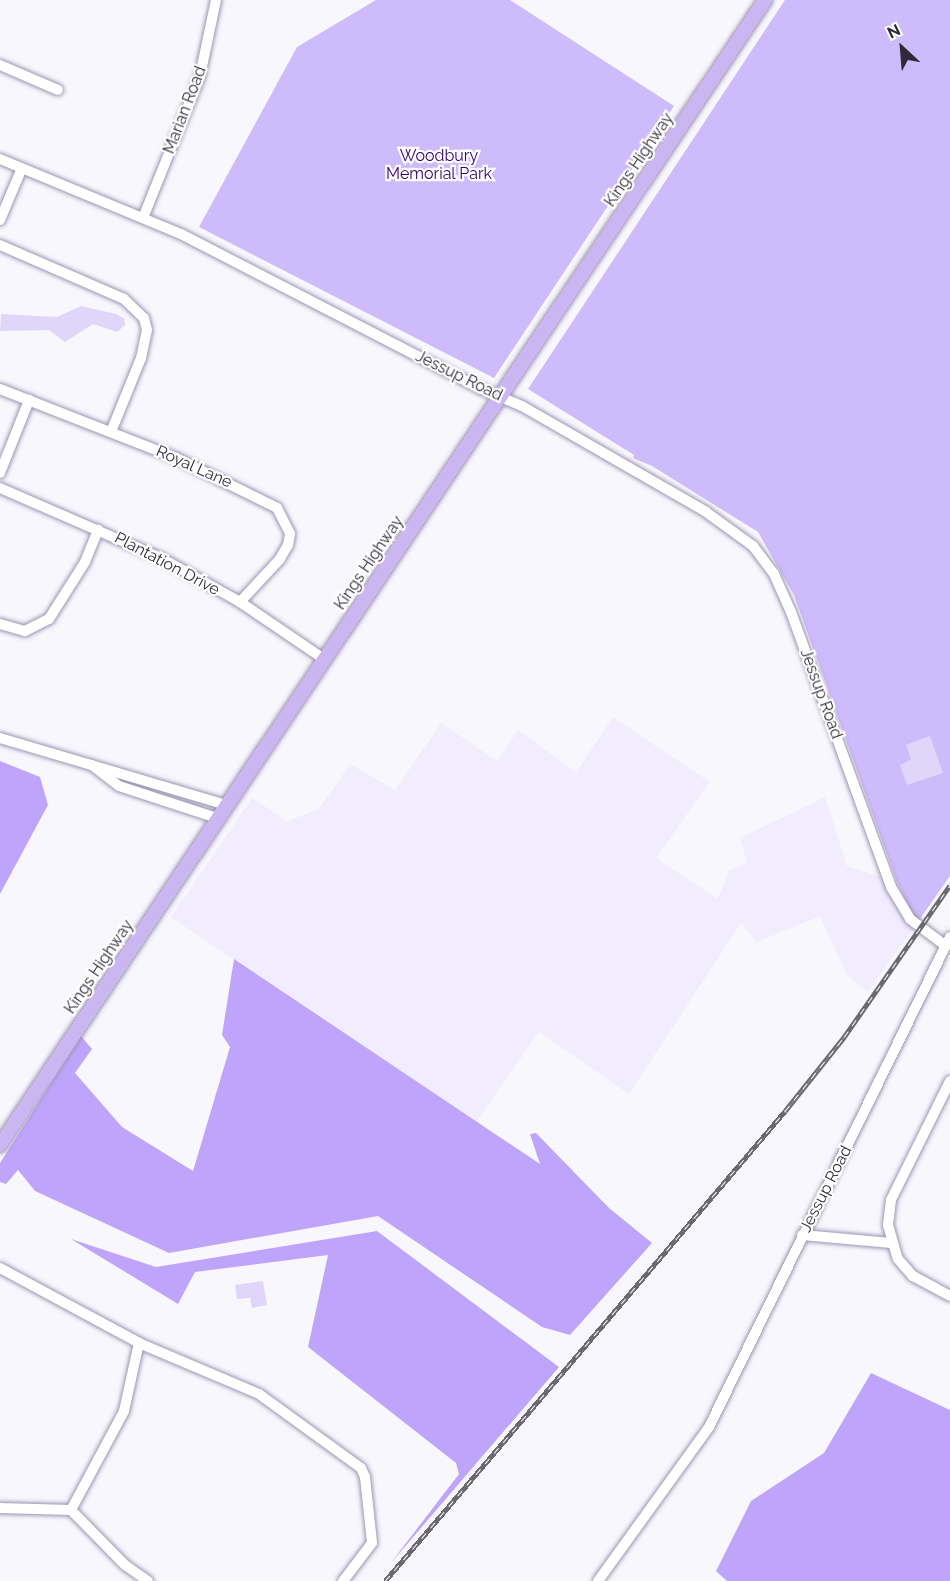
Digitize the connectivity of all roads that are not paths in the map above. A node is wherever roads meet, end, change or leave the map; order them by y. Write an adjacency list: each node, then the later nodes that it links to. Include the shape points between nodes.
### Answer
1 (216, 0): 7 (street, Marian Road, via 200,76)
2 (765, 0): 11 (main road, Kings Highway)
3 (0, 65): 4 (street)
4 (58, 90)
5 (0, 159): 6 (street, Jessup Road)
6 (22, 168): 7 (street, Jessup Road); 8 (street)
7 (143, 218): 11 (street, Jessup Road, via 233,259)
8 (0, 220)
9 (0, 245): 13 (street, via 124,299 144,318 147,330 141,358)
10 (0, 389): 12 (street, Royal Lane)
11 (501, 396): 19 (main road, Kings Highway); 24 (street, Jessup Road, via 706,512 753,546 774,574 791,612 891,887 910,919)
12 (29, 400): 13 (street, Royal Lane); 14 (street)
13 (111, 432): 17 (street, Royal Lane, via 277,508 290,534 288,545)
14 (0, 472)
15 (0, 488): 16 (street, Plantation Drive)
16 (98, 529): 17 (street, Plantation Drive, via 163,559); 18 (street, via 85,562 49,619 25,631)
17 (240, 602): 19 (street, Plantation Drive)
18 (0, 624)
19 (324, 659): 22 (main road, Kings Highway)
20 (0, 738): 21 (street)
21 (92, 765): 22 (street); 23 (street, via 119,786)
22 (226, 805): 23 (main road, Kings Highway)
23 (217, 818): 26 (main road, Kings Highway)
24 (948, 942): 27 (street, Jessup Road)
25 (950, 1082): 28 (street, via 891,1200 888,1226)
26 (0, 1145)
27 (802, 1235): 28 (street); 36 (street, Jessup Road, via 709,1427)
28 (892, 1243): 30 (street, via 898,1258 914,1276)
29 (0, 1268): 31 (street)
30 (950, 1296)
31 (139, 1343): 33 (street, via 124,1411); 35 (street, via 259,1394 361,1468 372,1543)
32 (0, 1508): 33 (street)
33 (71, 1510): 34 (street, via 125,1564)
34 (148, 1581)
35 (343, 1581)
36 (598, 1581)

